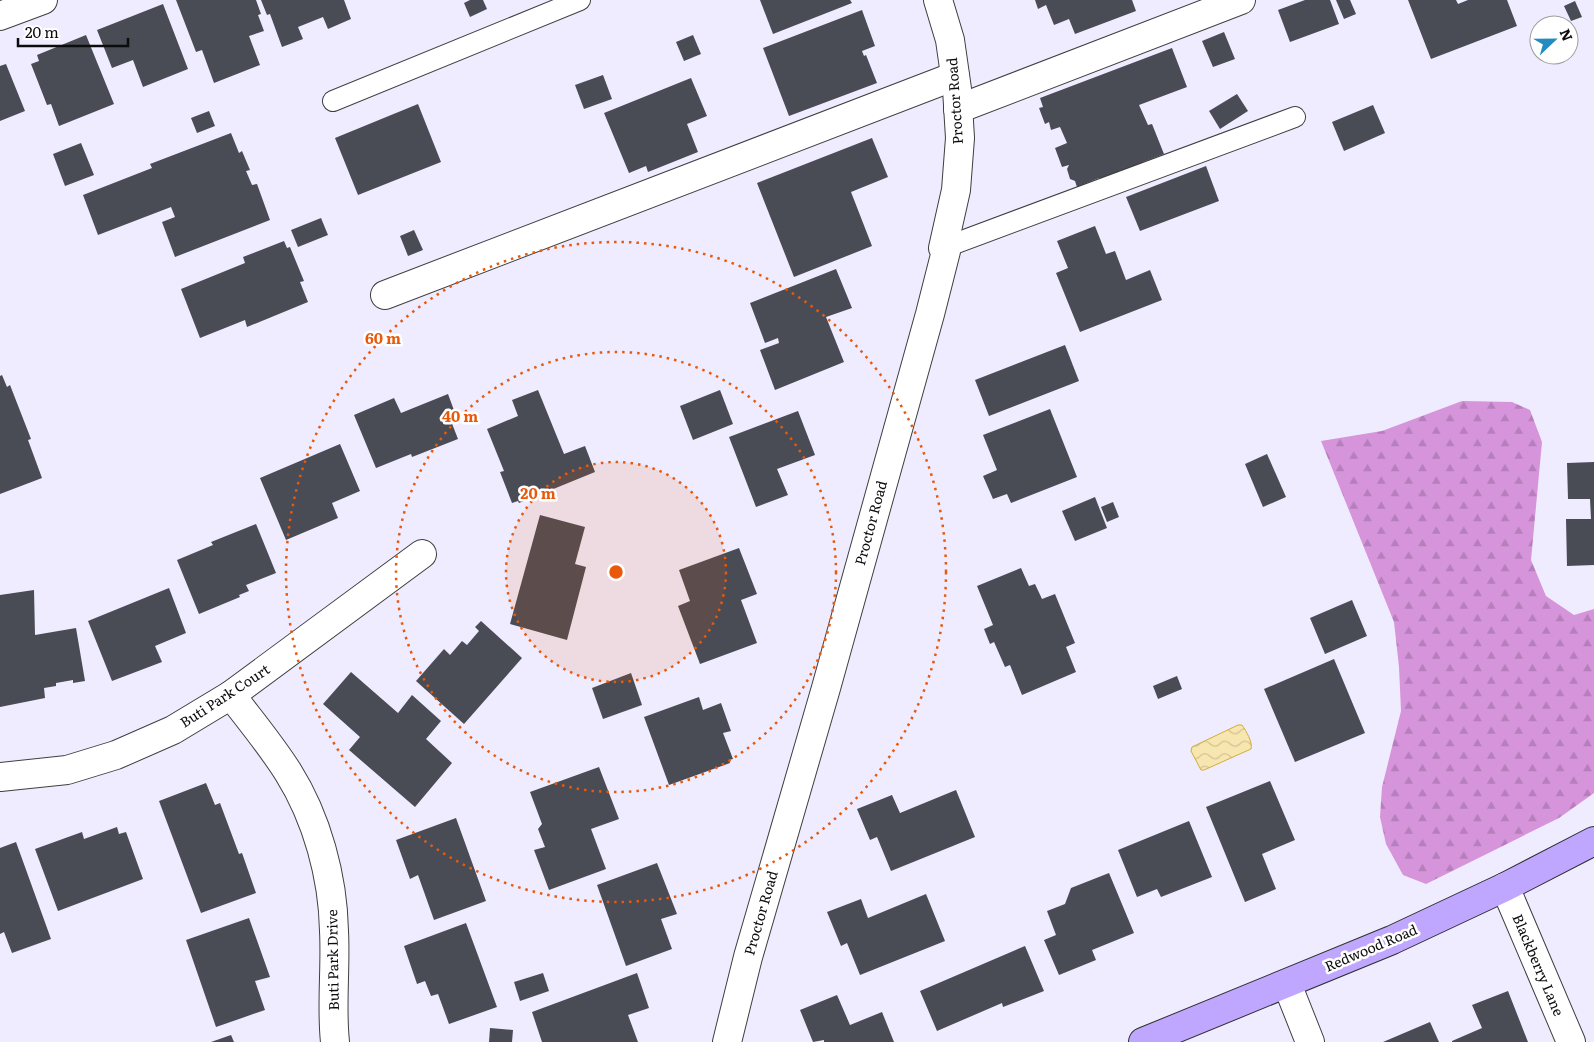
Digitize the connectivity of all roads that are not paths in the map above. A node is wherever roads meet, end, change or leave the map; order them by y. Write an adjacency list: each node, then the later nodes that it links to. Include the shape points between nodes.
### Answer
1 (43, 0): 5 (street)
2 (580, 0): 7 (lane)
3 (938, 0): 6 (street, Proctor Road, via 950,40)
4 (1240, 0): 8 (street)
5 (0, 16)
6 (955, 76): 8 (street, Proctor Road); 11 (street)
7 (333, 101)
8 (958, 109): 10 (street, Proctor Road, via 960,138 956,190)
9 (1295, 117): 10 (lane)
10 (942, 248): 19 (street, Proctor Road, via 946,251 930,314 748,957)
11 (385, 295)
12 (422, 554): 13 (street, Buti Park Court)
13 (231, 695): 14 (street, Buti Park Court, via 173,730 116,755 66,770); 18 (street, Buti Park Drive, via 288,772 304,803 325,863 334,932)
14 (0, 777)
15 (1594, 841): 16 (main road, Redwood Road)
16 (1505, 887): 17 (main road, Redwood Road, via 1392,940); 22 (street, Blackberry Lane)
17 (1286, 984): 20 (main road, Redwood Road); 21 (street)
18 (335, 1042)
19 (728, 1042)
20 (1143, 1042)
21 (1310, 1042)
22 (1571, 1042)

